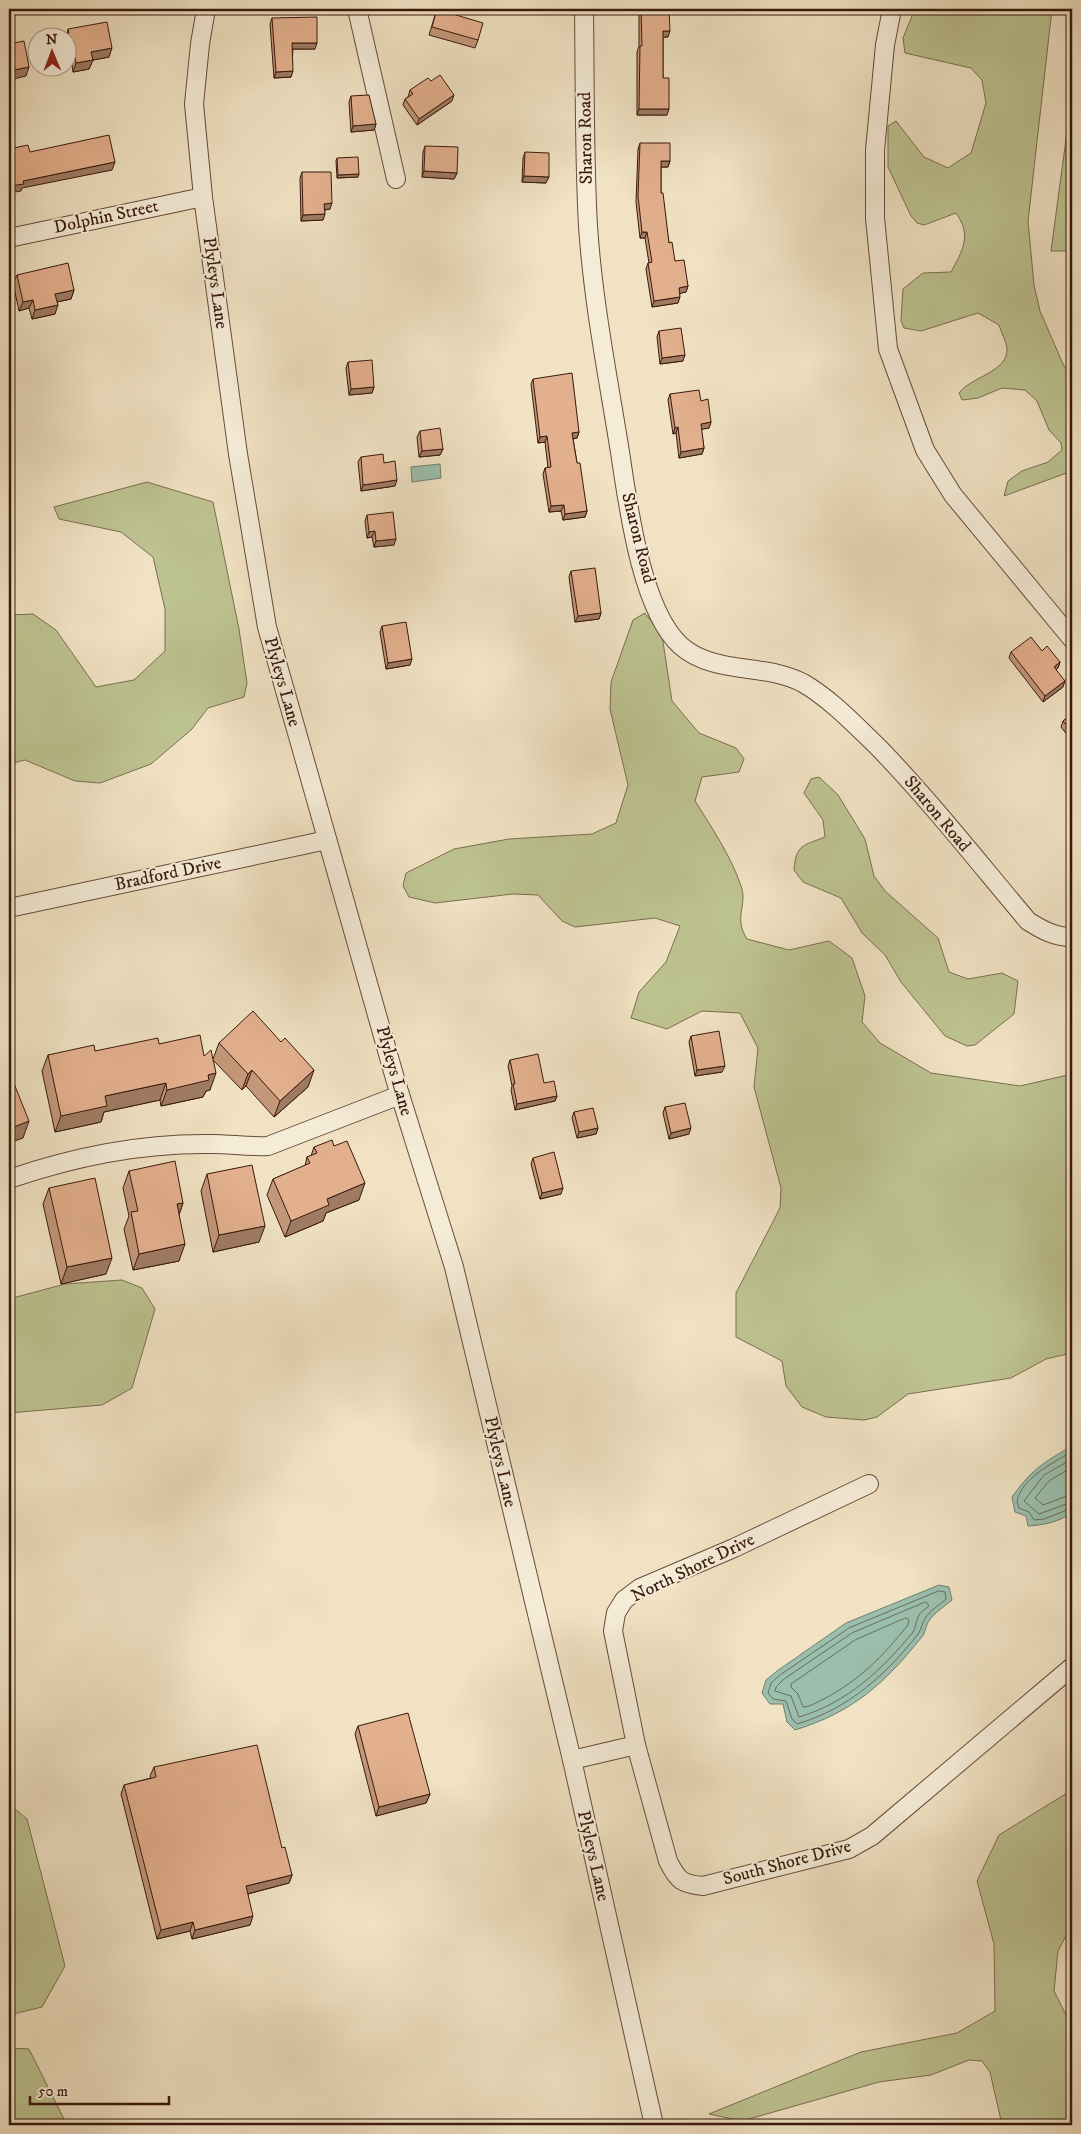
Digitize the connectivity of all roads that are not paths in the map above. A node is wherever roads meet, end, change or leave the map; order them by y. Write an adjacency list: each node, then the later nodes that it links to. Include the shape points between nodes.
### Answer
1 (206, 9): 6 (street, Plyleys Lane, via 194,104)
2 (357, 9): 5 (street)
3 (584, 9): 11 (street, Sharon Road, via 588,229 596,297 630,520 642,570 662,620 681,646 704,660 767,671 800,682 825,698 908,778 1028,921 1044,931)
4 (892, 9): 8 (street, via 885,44 875,150 875,218 888,349 925,450 948,487)
5 (396, 179)
6 (203, 197): 7 (street, Dolphin Street); 9 (street, Plyleys Lane, via 238,454 267,627)
7 (9, 238)
8 (1072, 639)
9 (327, 840): 10 (street, Bradford Drive); 12 (street, Plyleys Lane)
10 (9, 908)
11 (1072, 937)
12 (400, 1095): 13 (street, via 268,1146 143,1147 49,1165); 17 (street, Plyleys Lane, via 454,1267)
13 (9, 1179)
14 (869, 1484): 16 (street, North Shore Drive, via 640,1588 624,1600 616,1613 612,1631)
15 (1072, 1667): 16 (street, South Shore Drive, via 872,1836 849,1849 703,1886 686,1884 675,1876 668,1862)
16 (636, 1745): 17 (street)
17 (572, 1760): 18 (street, Plyleys Lane)
18 (654, 2125)

